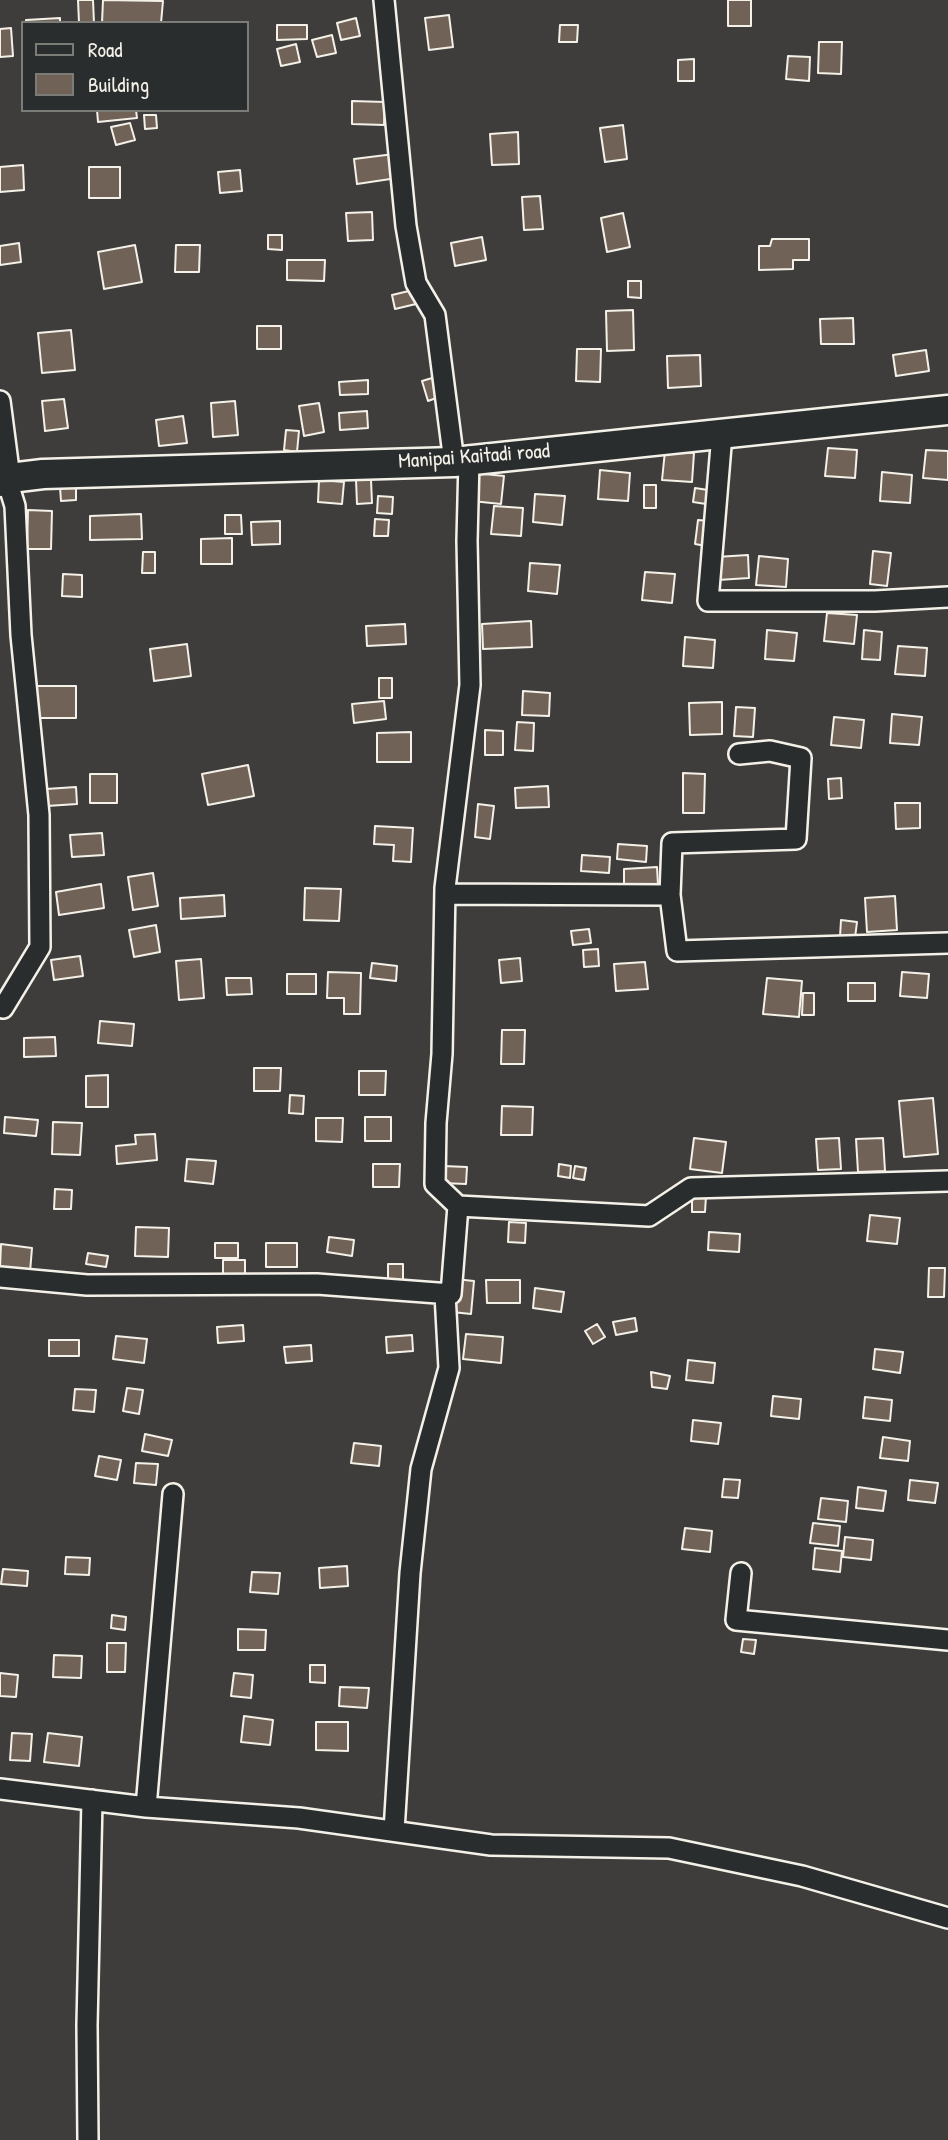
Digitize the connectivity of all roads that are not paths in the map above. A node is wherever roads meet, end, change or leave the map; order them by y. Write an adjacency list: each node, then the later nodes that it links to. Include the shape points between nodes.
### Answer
1 (384, 0): 5 (street, via 406,226 416,283 435,315)
2 (0, 401): 6 (street)
3 (948, 410): 4 (main road, Manipai Kaitadi road)
4 (722, 434): 5 (main road, Manipai Kaitadi road); 7 (street, via 708,601)
5 (461, 461): 6 (main road, Manipai Kaitadi road, via 57,473); 9 (street, via 470,685)
6 (6, 480): 12 (street, via 15,506 39,815 40,947)
7 (948, 597)
8 (740, 754): 10 (street, via 770,751 800,758 796,839 673,843)
9 (445, 894): 10 (street); 14 (street, via 435,1184)
10 (670, 895): 11 (street, via 677,951)
11 (948, 943)
12 (3, 1009)
13 (948, 1181): 14 (street, via 691,1188 649,1216)
14 (458, 1206): 16 (street, via 451,1294)
15 (0, 1277): 16 (street, via 87,1285 317,1284)
16 (445, 1294): 23 (street, via 449,1368 421,1469)
17 (173, 1494): 22 (street)
18 (741, 1573): 19 (street, via 736,1620)
19 (948, 1640)
20 (0, 1789): 21 (street)
21 (92, 1800): 22 (street); 25 (street)
22 (146, 1807): 23 (street, via 299,1818)
23 (394, 1831): 24 (street, via 491,1844 669,1847 802,1876)
24 (948, 1918)
25 (88, 2140)

